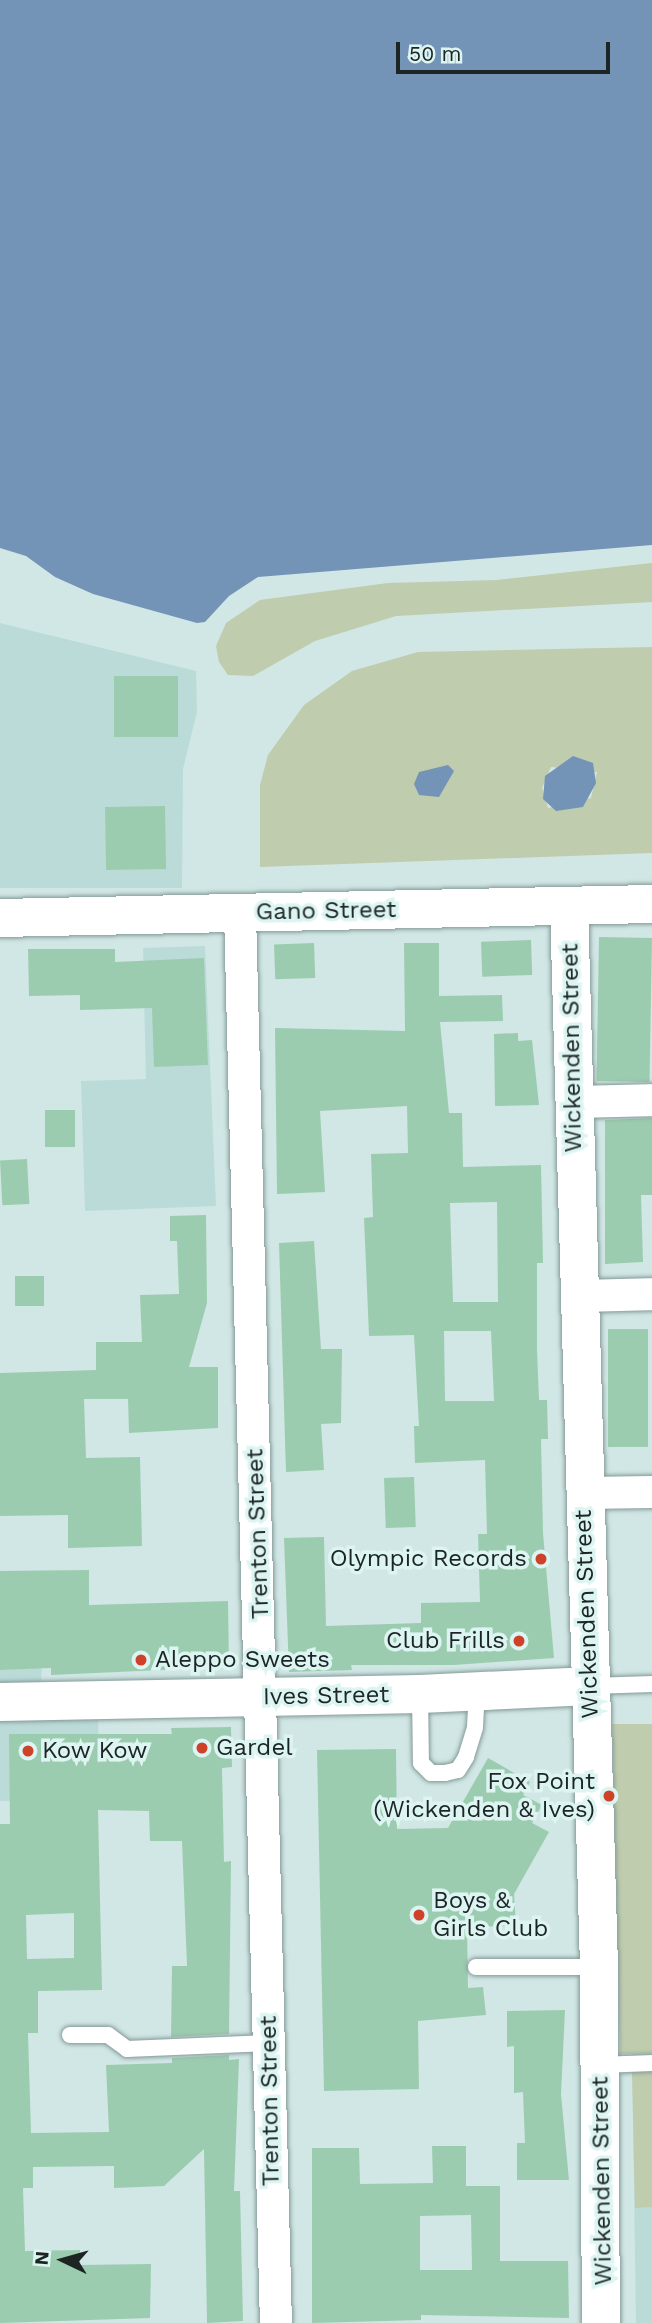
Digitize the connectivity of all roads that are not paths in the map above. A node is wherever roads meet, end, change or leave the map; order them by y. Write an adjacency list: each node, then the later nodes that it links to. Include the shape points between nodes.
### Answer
1 (652, 904): 2 (main road, Gano Street)
2 (569, 906): 3 (main road, Gano Street); 6 (main road, Wickenden Street)
3 (240, 913): 4 (main road, Gano Street); 15 (street, Trenton Street)
4 (0, 918)
5 (652, 1100): 6 (street)
6 (572, 1102): 8 (main road, Wickenden Street)
7 (652, 1294): 8 (street)
8 (578, 1296): 10 (main road, Wickenden Street)
9 (652, 1492): 10 (street)
10 (584, 1493): 12 (main road, Wickenden Street)
11 (652, 1684): 12 (lane, Ives Street)
12 (590, 1686): 13 (main road, Ives Street); 18 (main road, Wickenden Street)
13 (477, 1692): 14 (main road, Ives Street); 14 (lane, via 466,1756 458,1770 445,1773 431,1773 421,1763)
14 (420, 1694): 15 (main road, Ives Street)
15 (262, 1698): 16 (main road, Ives Street); 20 (street, Trenton Street)
16 (0, 1702)
17 (476, 1967): 18 (lane)
18 (599, 1967): 22 (main road, Wickenden Street)
19 (70, 2035): 20 (lane, via 108,2035 127,2049)
20 (269, 2043): 23 (street, Trenton Street)
21 (652, 2063): 22 (lane)
22 (600, 2065): 24 (main road, Wickenden Street)
23 (275, 2323)
24 (601, 2323)

